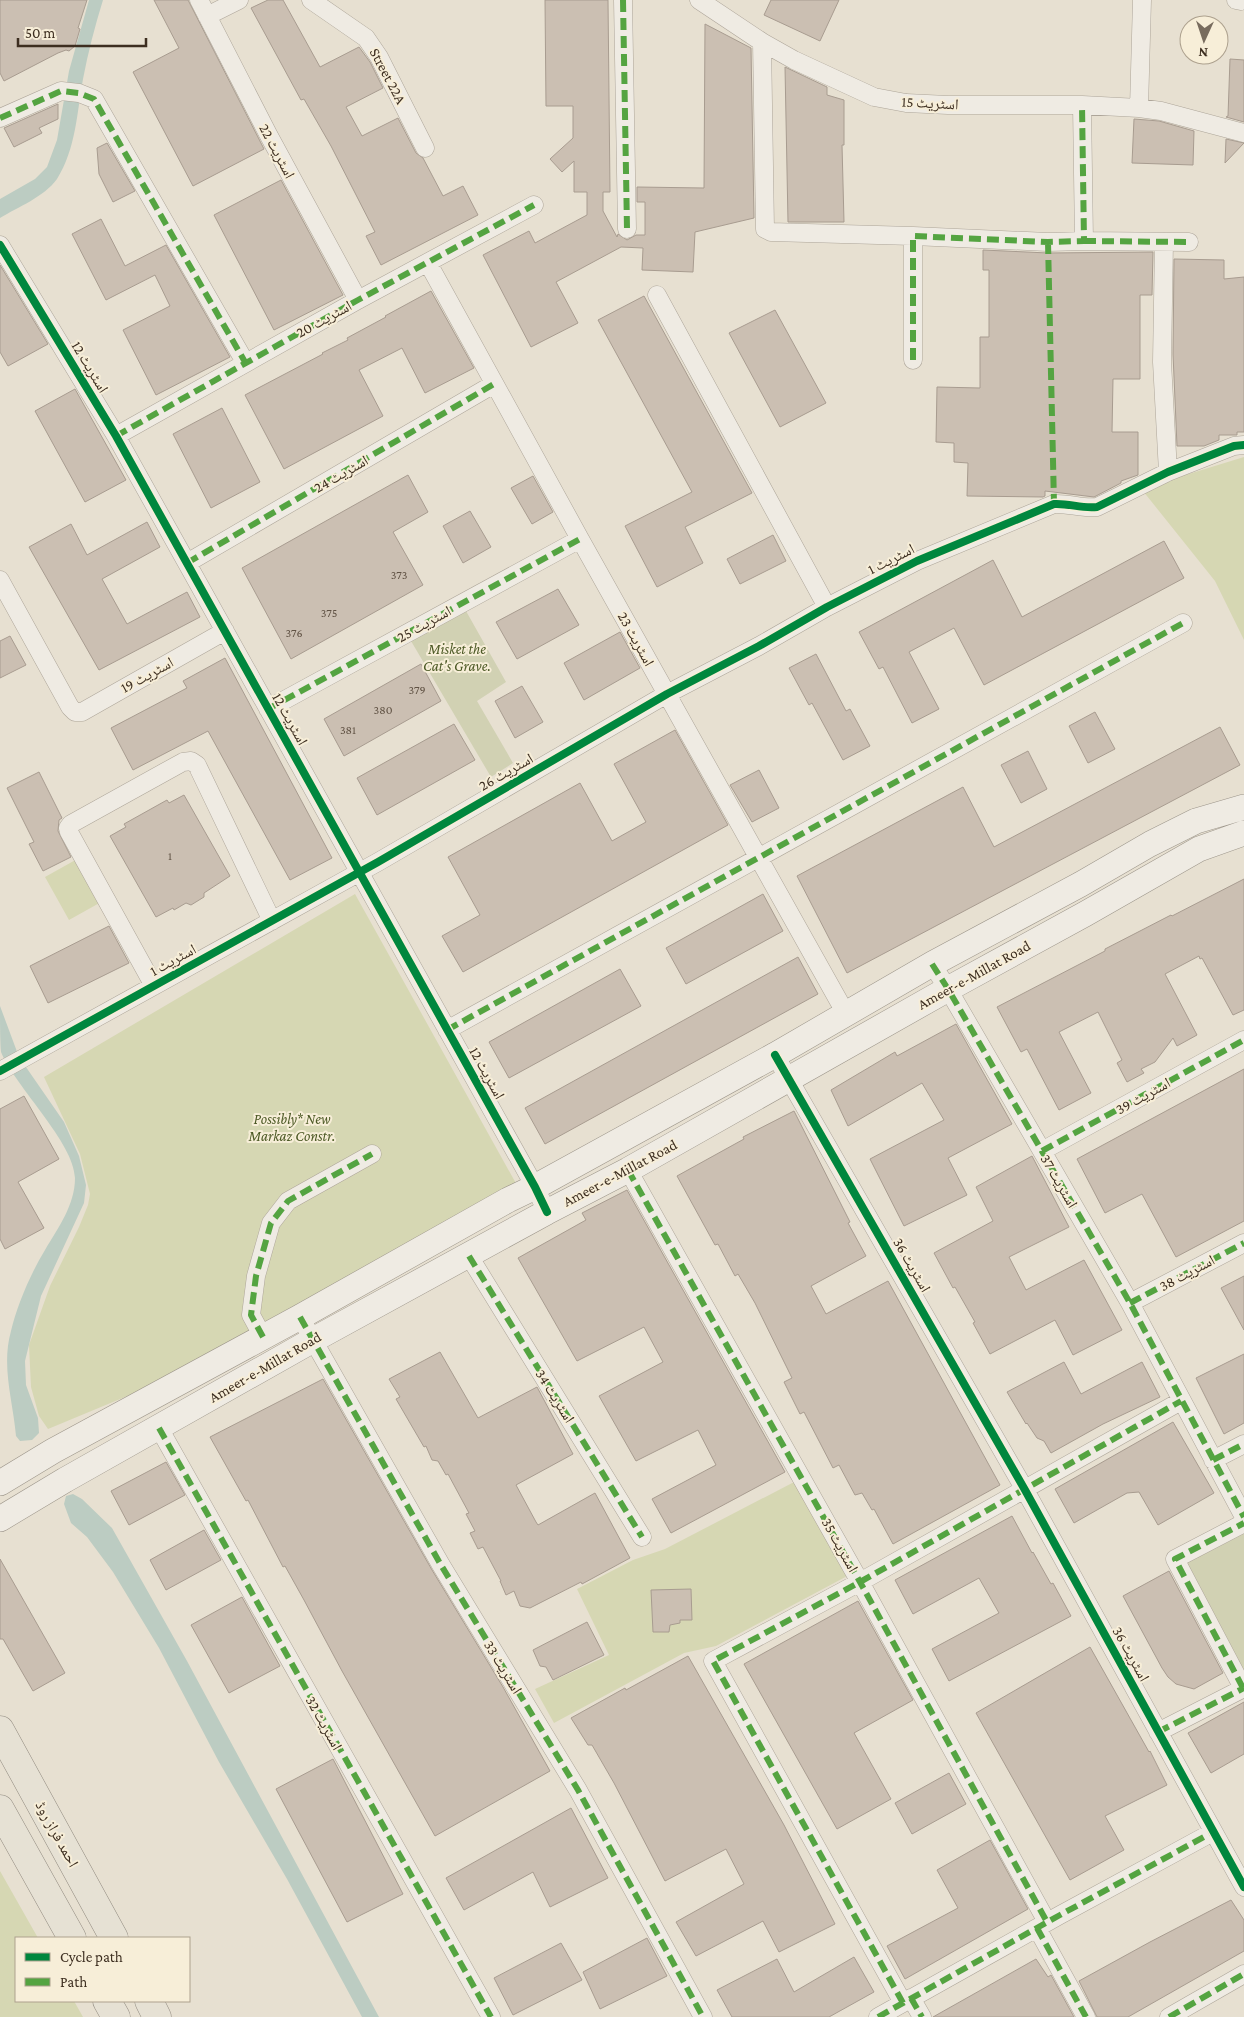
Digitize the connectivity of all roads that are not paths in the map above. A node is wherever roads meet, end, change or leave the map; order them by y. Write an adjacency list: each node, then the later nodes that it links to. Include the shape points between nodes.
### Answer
1 (198, 0): 8 (street, اسٹریٹ 22)
2 (239, 0): 8 (street)
3 (311, 0): 14 (street, Street 22A, via 366,38 380,57)
4 (623, 0): 16 (street)
5 (699, 0): 7 (street, اسٹریٹ 15)
6 (1142, 0): 11 (street)
7 (722, 7): 9 (street, اسٹریٹ 15)
8 (207, 16): 24 (street, اسٹریٹ 22)
9 (762, 42): 10 (street, اسٹریٹ 15, via 808,68 874,97 906,103 948,105); 17 (street, via 765,229 771,232)
10 (1082, 105): 11 (street, اسٹریٹ 15); 18 (street)
11 (1139, 108): 13 (street, اسٹریٹ 15)
12 (0, 118): 26 (street, via 61,91 79,92 94,99)
13 (1244, 133)
14 (425, 148)
15 (534, 205): 22 (street, اسٹریٹ 20)
16 (627, 229)
17 (913, 236): 18 (street); 25 (street)
18 (1084, 241): 19 (street)
19 (1164, 242): 20 (street); 30 (street, via 1162,362)
20 (1189, 242)
21 (0, 245): 28 (street, اسٹریٹ 12)
22 (428, 262): 24 (street, اسٹریٹ 20); 27 (street, اسٹریٹ 23)
23 (657, 295): 34 (street)
24 (358, 300): 26 (street, اسٹریٹ 20)
25 (913, 360)
26 (246, 362): 28 (street, اسٹریٹ 20)
27 (494, 384): 31 (street, اسٹریٹ 23); 32 (street, اسٹریٹ 24)
28 (116, 436): 32 (street, اسٹریٹ 12)
29 (1244, 445): 30 (street, اسٹریٹ 1)
30 (1168, 472): 34 (street, اسٹریٹ 1, via 1097,507 1054,504 917,561)
31 (580, 539): 37 (street, اسٹریٹ 23); 38 (street, اسٹریٹ 25)
32 (187, 563): 36 (street, اسٹریٹ 12)
33 (0, 580): 36 (street, اسٹریٹ 19, via 75,712 82,712)
34 (827, 607): 37 (street, اسٹریٹ 1)
35 (1183, 623): 41 (street)
36 (225, 631): 38 (street, اسٹریٹ 12)
37 (667, 694): 41 (street, اسٹریٹ 23); 42 (street, اسٹریٹ 26)
38 (268, 709): 42 (street, اسٹریٹ 12)
39 (1244, 807): 44 (main road, Ameer-e-Millat Road, via 1189,825)
40 (1244, 833): 46 (main road, Ameer-e-Millat Road, via 1198,849)
41 (760, 857): 47 (street, اسٹریٹ 23); 48 (street)
42 (359, 872): 43 (street, اسٹریٹ 1); 48 (street, اسٹریٹ 12)
43 (272, 921): 45 (street, اسٹریٹ 1); 45 (street, via 197,765 183,762 68,828)
44 (932, 964): 46 (street, اسٹریٹ 37); 47 (main road, Ameer-e-Millat Road)
45 (154, 986): 51 (street, اسٹریٹ 1)
46 (948, 989): 52 (main road, Ameer-e-Millat Road); 53 (street, اسٹریٹ 37)
47 (846, 1014): 50 (main road, Ameer-e-Millat Road)
48 (447, 1030): 56 (street, اسٹریٹ 12)
49 (1244, 1040): 53 (street, اسٹریٹ 39)
50 (775, 1055): 52 (street, اسٹریٹ 36); 56 (main road, Ameer-e-Millat Road)
51 (2, 1070)
52 (789, 1079): 55 (main road, Ameer-e-Millat Road); 69 (street, اسٹریٹ 36)
53 (1042, 1151): 60 (street, اسٹریٹ 37)
54 (372, 1154): 62 (street, via 288,1201 271,1223 256,1276 251,1315)
55 (628, 1170): 57 (main road, Ameer-e-Millat Road); 74 (street, اسٹریٹ 35)
56 (535, 1187): 57 (street, اسٹریٹ 12); 61 (main road, Ameer-e-Millat Road)
57 (547, 1212): 59 (main road, Ameer-e-Millat Road)
58 (1244, 1243): 60 (street, اسٹریٹ 38)
59 (469, 1256): 63 (main road, Ameer-e-Millat Road); 73 (street, اسٹریٹ 34)
60 (1130, 1303): 64 (street, اسٹریٹ 37)
61 (300, 1317): 62 (main road, Ameer-e-Millat Road); 63 (street, اسٹریٹ 33)
62 (263, 1337): 68 (main road, Ameer-e-Millat Road, via 61,1446)
63 (313, 1340): 65 (main road, Ameer-e-Millat Road); 91 (street, اسٹریٹ 33, via 441,1565 578,1790)
64 (1181, 1401): 67 (street, اسٹریٹ 37); 69 (street)
65 (159, 1428): 71 (main road, Ameer-e-Millat Road); 90 (street, اسٹریٹ 32)
66 (1244, 1444): 67 (street)
67 (1214, 1460): 70 (street, اسٹریٹ 37)
68 (0, 1483)
69 (1025, 1490): 74 (street); 77 (street, اسٹریٹ 36)
70 (1244, 1518)
71 (0, 1519)
72 (1244, 1523): 75 (street, via 1175,1559)
73 (642, 1537)
74 (860, 1582): 81 (street, اسٹریٹ 35); 85 (street, via 713,1661)
75 (1244, 1688): 77 (street)
76 (0, 1730): 83 (main road, احمد فراز روڈ)
77 (1158, 1732): 79 (street, اسٹریٹ 36)
78 (0, 1809): 82 (main road)
79 (1213, 1832): 80 (street, اسٹریٹ 36); 81 (street)
80 (1244, 1887)
81 (1042, 1925): 85 (street); 94 (street, اسٹریٹ 35)
82 (71, 1937)
83 (113, 1937)
84 (1244, 1974): 95 (street)
85 (907, 2001): 92 (street); 93 (street)
86 (108, 2002): 88 (main road)
87 (149, 2002): 89 (main road)
88 (116, 2017)
89 (158, 2017)
90 (491, 2017)
91 (703, 2017)
92 (878, 2017)
93 (922, 2017)
94 (1086, 2017)
95 (1169, 2017)

